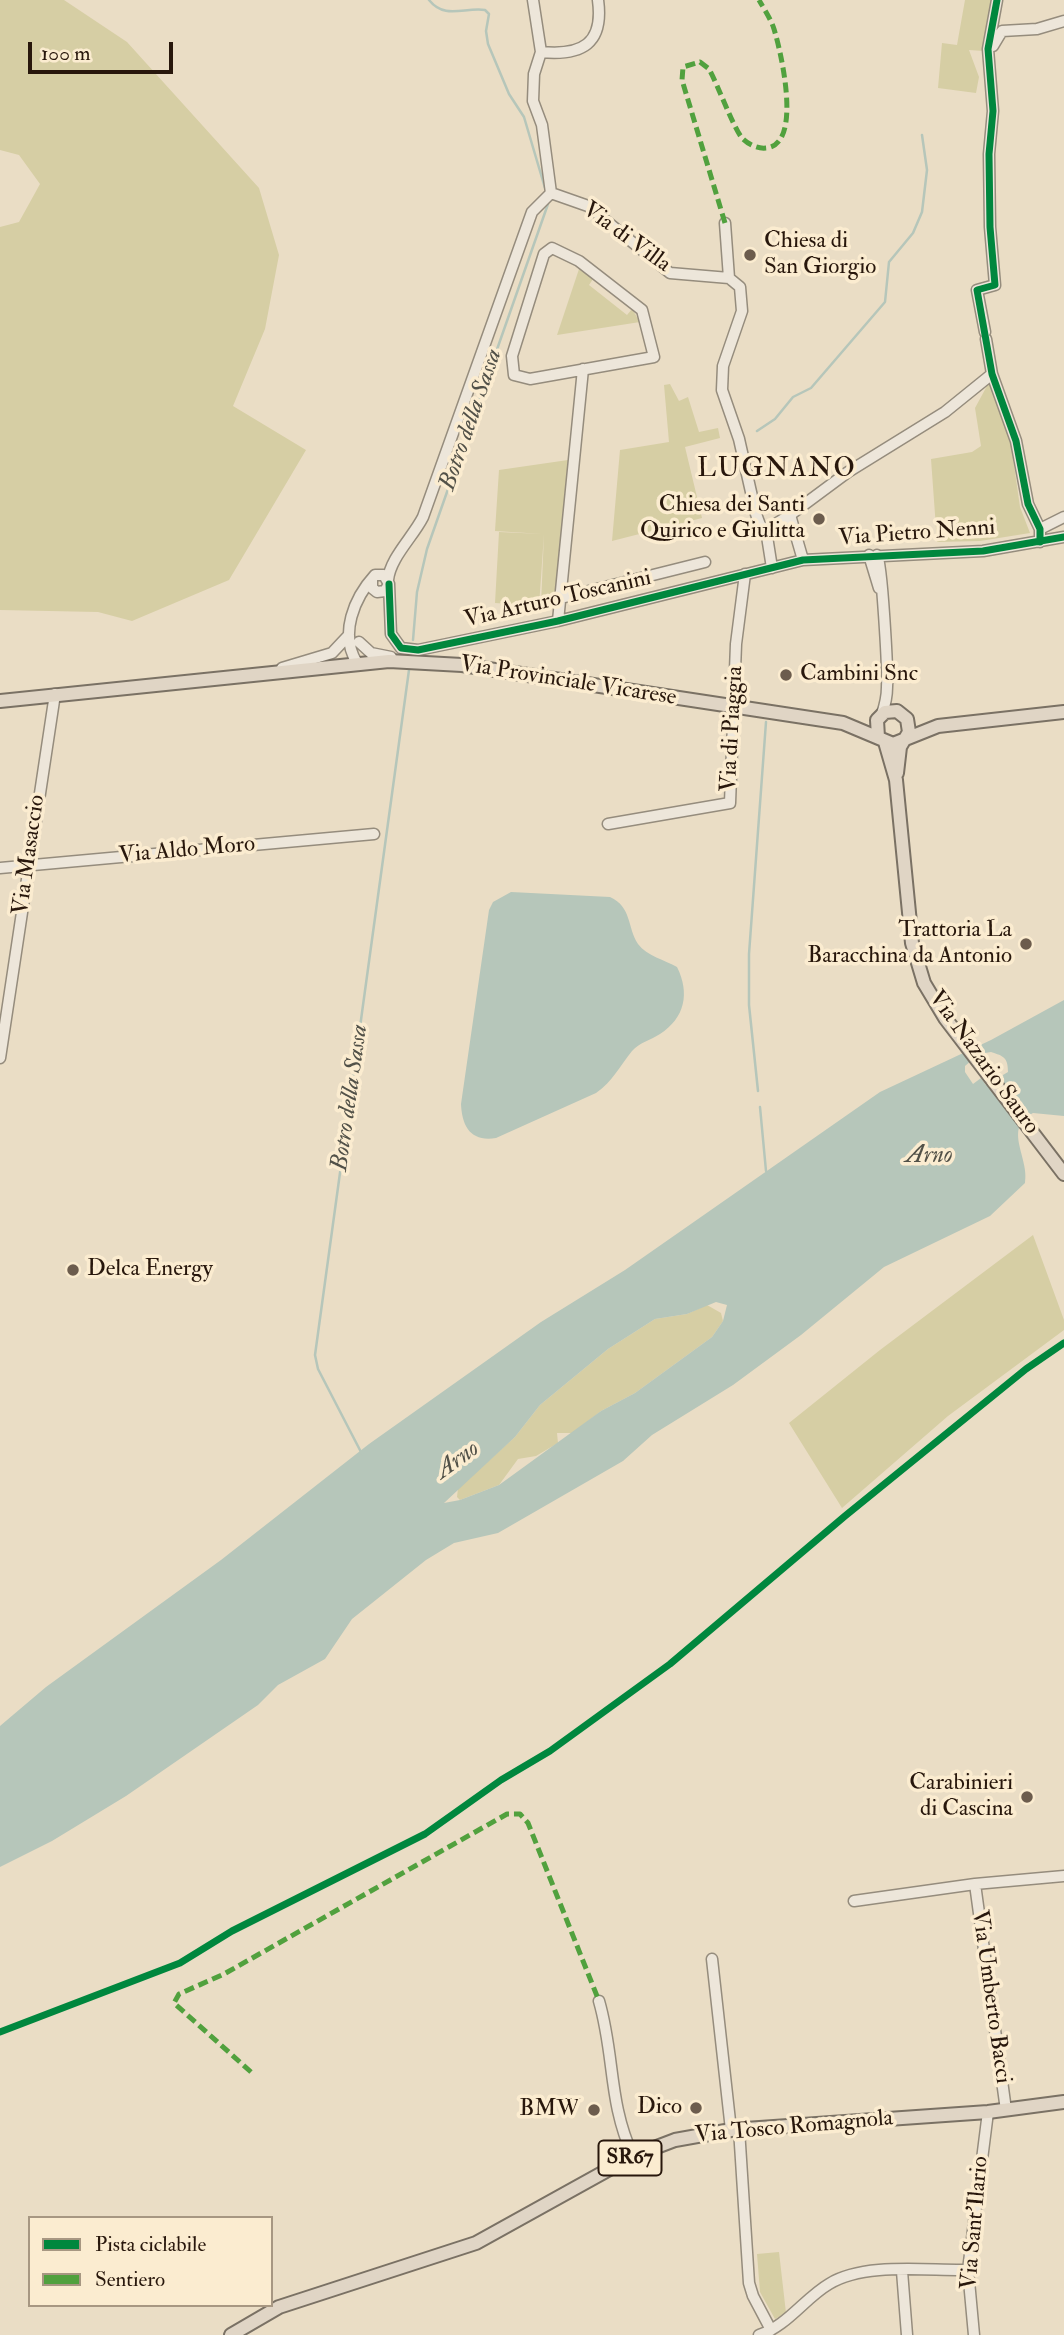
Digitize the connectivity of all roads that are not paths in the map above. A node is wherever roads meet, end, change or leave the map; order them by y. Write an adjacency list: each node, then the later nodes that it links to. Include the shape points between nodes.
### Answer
1 (533, 0): 5 (street)
2 (598, 0): 5 (street, via 599,25 586,46 569,53)
3 (998, 0): 6 (street)
4 (1064, 21): 6 (street, via 1037,29 1002,31)
5 (541, 52): 7 (street, via 533,102 542,124)
6 (988, 60): 11 (street, via 995,285 977,290)
7 (551, 193): 9 (street, Via di Villa, via 588,206 670,273); 25 (street, via 532,212 423,517)
8 (725, 223): 9 (street)
9 (729, 278): 14 (street, via 742,291 742,311 723,366 722,390 756,514)
10 (583, 369): 10 (street, via 527,379 512,370 512,356 544,254 552,248 579,261 642,310 654,357); 29 (street)
11 (992, 374): 12 (street); 15 (street, via 1016,441 1028,504)
12 (790, 516): 14 (street); 20 (street)
13 (1064, 517): 15 (street)
14 (766, 530): 22 (street)
15 (1040, 530): 17 (street)
16 (1064, 537): 17 (street, Via Pietro Nenni)
17 (1040, 542): 18 (street, Via Pietro Nenni, via 983,551)
18 (897, 554): 19 (street, Via Pietro Nenni); 24 (street)
19 (873, 555): 20 (street, Via Pietro Nenni); 24 (street); 28 (street)
20 (803, 560): 22 (street, Via Pietro Nenni)
21 (705, 562): 29 (street)
22 (772, 568): 23 (street, Via Arturo Toscanini)
23 (745, 574): 32 (street, Via Arturo Toscanini); 41 (street, Via di Piaggia)
24 (883, 575): 28 (street)
25 (382, 579): 26 (street); 26 (street, via 385,591); 27 (street); 30 (street)
26 (376, 591): 27 (street); 30 (street)
27 (360, 594): 31 (street)
28 (881, 597): 38 (street)
29 (562, 598): 32 (street)
30 (388, 602): 32 (street, Via Arturo Toscanini, via 391,634 398,646 406,649 428,649)
31 (353, 613): 33 (street); 34 (street)
32 (558, 621)
33 (349, 632): 36 (street); 37 (street, via 332,653)
34 (359, 642): 35 (street, via 376,655); 36 (street)
35 (423, 662): 36 (main road, Via Provinciale Vicarese); 41 (main road, Via Provinciale Vicarese)
36 (357, 663): 37 (main road, Via Provinciale Vicarese)
37 (276, 670): 39 (main road, Via Provinciale Vicarese)
38 (887, 682): 43 (street); 44 (street)
39 (55, 694): 40 (main road, Via Provinciale Vicarese); 52 (street, Via Masaccio)
40 (0, 701)
41 (733, 707): 45 (main road, Via Provinciale Vicarese); 50 (street, Via di Piaggia, via 730,803)
42 (1064, 712): 46 (main road)
43 (881, 715): 44 (main road, via 891,710); 45 (main road, Via Provinciale Vicarese); 47 (main road, via 876,726)
44 (905, 716): 46 (main road); 48 (main road, via 909,732)
45 (843, 723): 47 (main road, Via Provinciale Vicarese)
46 (937, 726): 48 (main road)
47 (882, 739): 48 (main road, via 893,744); 49 (main road, Via Nazario Sauro)
48 (904, 740): 49 (main road, Via Nazario Sauro)
49 (896, 780): 55 (main road, Via Nazario Sauro, via 912,943 925,983 945,1018)
50 (608, 824)
51 (374, 834): 52 (street, Via Aldo Moro)
52 (29, 865): 53 (street, Via Aldo Moro); 54 (street, Via Masaccio)
53 (0, 868)
54 (0, 1058)
55 (1064, 1174)
56 (1064, 1876): 57 (street)
57 (975, 1884): 58 (street); 62 (street, Via Umberto Bacci)
58 (854, 1901)
59 (712, 1959): 64 (street)
60 (599, 2001): 65 (street, via 619,2126)
61 (1064, 2102): 62 (main road, Via Tosco Romagnola / SR67)
62 (1006, 2110): 63 (main road, Via Tosco Romagnola / SR67)
63 (988, 2112): 64 (main road, Via Tosco Romagnola / SR67); 66 (street, Via Sant'Ilario)
64 (736, 2130): 65 (main road, Via Tosco Romagnola / SR67, via 675,2140); 68 (street, via 749,2283)
65 (633, 2156): 69 (main road, Via Tosco Romagnola / SR67, via 476,2243 271,2309)
66 (968, 2270): 67 (street); 72 (street, Via Sant'Ilario)
67 (902, 2271): 68 (street, via 859,2272 836,2280); 71 (street)
68 (771, 2330): 70 (street)
69 (231, 2335)
70 (759, 2335)
71 (907, 2335)
72 (974, 2335)

